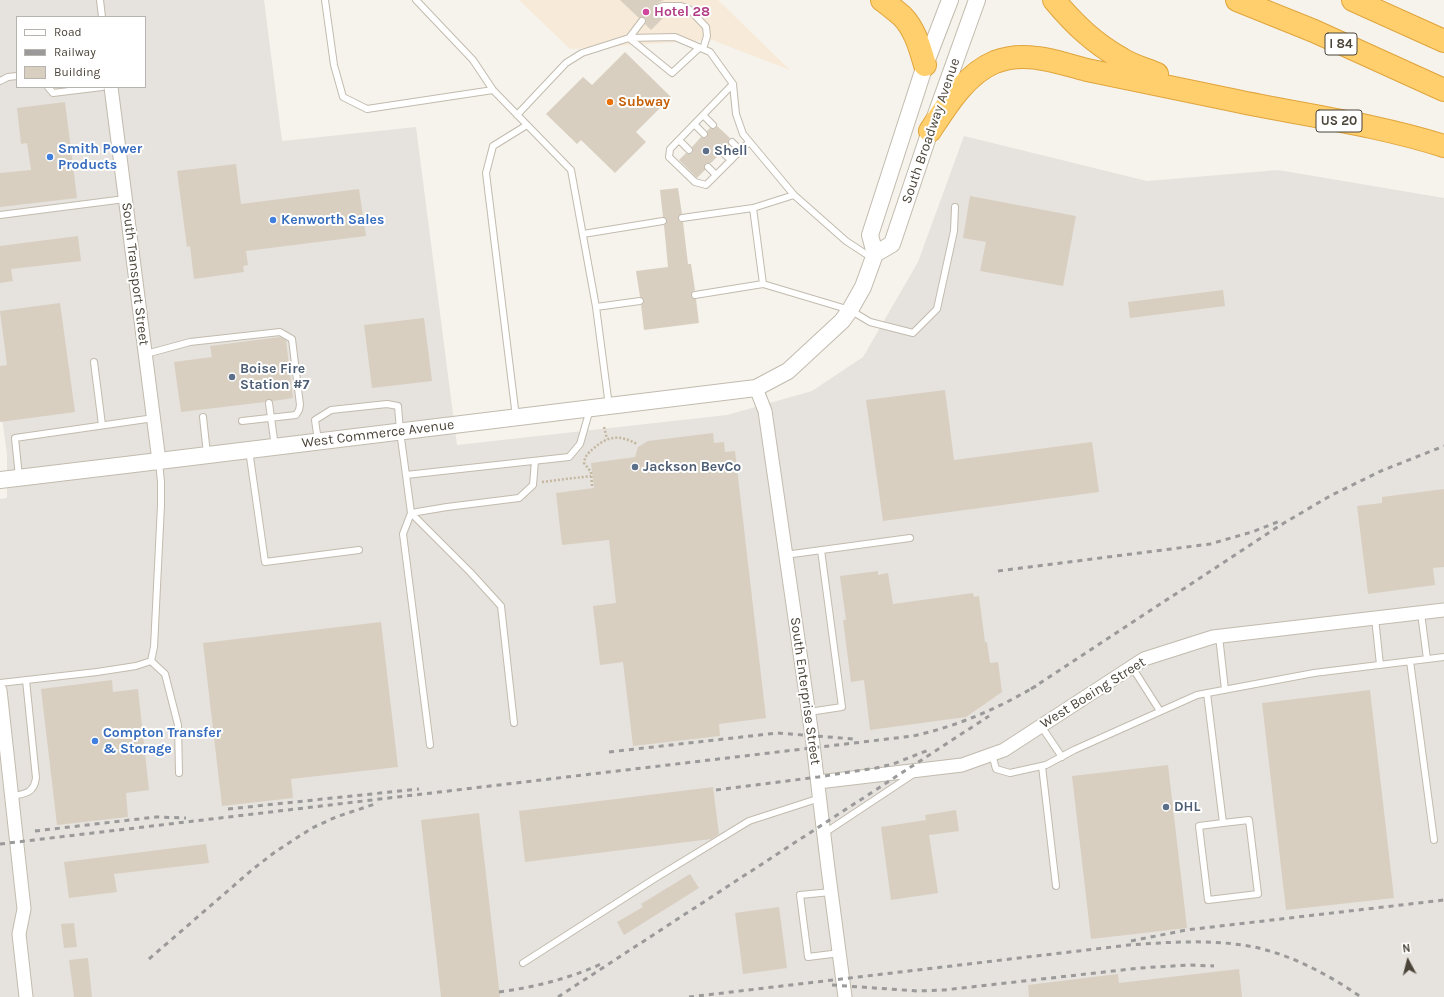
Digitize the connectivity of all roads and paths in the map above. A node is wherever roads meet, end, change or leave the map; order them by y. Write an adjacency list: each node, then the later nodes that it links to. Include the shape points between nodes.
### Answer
1 (100, 0): 11 (lane)
2 (328, 0): 23 (lane, via 334,65 343,97 367,109)
3 (416, 0): 23 (lane, via 473,60)
4 (882, 0): 16 (highway, via 910,27)
5 (950, 0): 16 (street, South Broadway Avenue)
6 (977, 0): 31 (street, South Broadway Avenue)
7 (1054, 0): 25 (highway, US 20, via 1077,27 1100,46 1124,60)
8 (1237, 0): 24 (highway, I 84, via 1314,31)
9 (1353, 0): 14 (highway)
10 (656, 8): 15 (lane, via 681,6 689,9 706,27 707,36)
11 (102, 16)
12 (642, 21): 13 (lane)
13 (629, 38): 15 (lane, via 675,37); 15 (lane, via 672,73); 26 (lane, via 582,52 566,63)
14 (1444, 41)
15 (701, 48): 19 (lane, via 710,52)
16 (925, 65): 51 (street, South Broadway Avenue, via 870,235)
17 (16, 76): 18 (lane)
18 (0, 81)
19 (733, 84): 27 (lane); 35 (lane, via 736,114 743,134)
20 (49, 88): 21 (lane, via 54,93)
21 (94, 88)
22 (111, 88): 44 (street, South Transport Street)
23 (493, 90): 26 (lane)
24 (1444, 90)
25 (1234, 100): 31 (highway, via 1037,58 1015,57 995,62 974,75 951,99); 36 (highway, US 20, via 1354,124)
26 (517, 115): 29 (lane)
27 (703, 115): 28 (lane); 30 (lane)
28 (694, 124): 32 (lane); 33 (lane)
29 (527, 125): 50 (lane, via 571,170); 63 (lane, via 493,146 486,172)
30 (713, 125)
31 (930, 131): 51 (street, South Broadway Avenue, via 892,244)
32 (704, 134)
33 (679, 140): 37 (lane); 42 (lane, via 670,149 669,157 695,182 706,185)
34 (732, 142): 38 (lane)
35 (750, 142): 38 (lane); 43 (lane)
36 (1444, 146)
37 (689, 150)
38 (740, 150): 40 (lane)
39 (722, 152): 40 (lane)
40 (731, 160): 42 (lane)
41 (708, 167): 42 (lane)
42 (716, 176)
43 (794, 195): 46 (lane); 51 (lane, via 846,241)
44 (126, 199): 47 (lane); 57 (street, South Transport Street)
45 (955, 207): 56 (lane, via 954,231 937,309 913,333 870,322)
46 (753, 208): 48 (lane); 52 (lane)
47 (0, 215)
48 (682, 218)
49 (663, 221): 50 (lane)
50 (583, 234): 55 (lane)
51 (875, 256): 56 (street, via 864,287)
52 (763, 284): 53 (lane); 56 (lane)
53 (695, 294)
54 (640, 302): 55 (lane)
55 (596, 307): 61 (lane)
56 (850, 310): 59 (street, via 842,321 788,370)
57 (146, 354): 64 (street, South Transport Street); 66 (lane, via 190,342 280,332 292,339 300,405 296,415)
58 (94, 362): 68 (lane)
59 (756, 388): 61 (street, West Commerce Avenue); 89 (street, South Enterprise Street, via 764,412)
60 (269, 403): 66 (lane)
61 (609, 406): 62 (street, West Commerce Avenue)
62 (590, 408): 63 (street, West Commerce Avenue); 78 (lane, via 580,444 570,457)
63 (516, 417): 70 (street, West Commerce Avenue)
64 (154, 418): 68 (lane); 77 (street, South Transport Street)
65 (203, 418): 76 (lane)
66 (271, 418): 67 (lane); 74 (lane)
67 (242, 421)
68 (102, 425): 81 (lane, via 15,438)
69 (604, 427): 71 (path)
70 (400, 431): 72 (street, West Commerce Avenue); 72 (lane, via 398,406 387,404 330,410 315,420); 79 (lane)
71 (607, 439): 73 (path, via 629,439); 80 (path, via 585,456 584,463)
72 (318, 441): 74 (street, West Commerce Avenue)
73 (637, 444)
74 (275, 447): 75 (street, West Commerce Avenue)
75 (249, 450): 76 (street, West Commerce Avenue); 87 (lane, via 265,562)
76 (207, 455): 77 (street, West Commerce Avenue)
77 (159, 461): 81 (street, West Commerce Avenue); 96 (lane, via 161,505 154,647)
78 (535, 461): 79 (lane); 85 (lane, via 532,486 519,498)
79 (406, 475): 85 (lane)
80 (591, 476): 83 (path); 84 (path)
81 (19, 477): 82 (street, West Commerce Avenue)
82 (0, 480)
83 (538, 482)
84 (592, 486)
85 (411, 513): 107 (lane, via 501,606); 109 (lane, via 403,534)
86 (910, 538): 88 (lane)
87 (359, 550)
88 (821, 550): 89 (lane); 106 (lane, via 842,707)
89 (786, 555): 106 (street, South Enterprise Street)
90 (1444, 610): 91 (street, West Boeing Street)
91 (1421, 613): 92 (street, West Boeing Street); 95 (lane)
92 (1375, 618): 93 (street, West Boeing Street); 98 (lane)
93 (1219, 636): 99 (street, West Boeing Street, via 1144,659); 103 (lane)
94 (1444, 657): 95 (lane)
95 (1427, 659): 97 (lane)
96 (151, 661): 100 (lane, via 136,666); 114 (lane, via 165,674 178,725)
97 (1410, 661): 98 (lane); 120 (lane)
98 (1380, 665): 103 (lane, via 1314,673)
99 (1132, 667): 105 (lane); 108 (street, West Boeing Street)
100 (26, 680): 101 (lane); 116 (lane, via 36,778 35,786 30,791)
101 (0, 683)
102 (0, 690): 116 (street)
103 (1225, 690): 104 (lane)
104 (1207, 693): 105 (lane); 118 (lane)
105 (1160, 711): 111 (lane)
106 (809, 712): 115 (street, South Enterprise Street)
107 (514, 723)
108 (1041, 726): 110 (street, West Boeing Street, via 1004,750); 111 (lane)
109 (430, 745)
110 (992, 754): 112 (lane, via 996,769 1010,773); 113 (street, West Boeing Street, via 962,765)
111 (1062, 757): 112 (lane)
112 (1042, 766): 121 (lane)
113 (922, 769): 115 (street, West Boeing Street); 119 (lane)
114 (179, 773)
115 (818, 782): 117 (street, South Enterprise Street)
116 (12, 796): 125 (street, via 24,909 18,934)
117 (820, 798): 119 (street, South Enterprise Street); 124 (lane, via 749,821)
118 (1223, 823): 118 (lane, via 1199,826 1208,900 1258,894 1249,820)
119 (823, 834): 122 (street, South Enterprise Street)
120 (1434, 840)
121 (1056, 886)
122 (831, 892): 123 (street, South Enterprise Street); 123 (lane, via 800,896 808,957)
123 (840, 953): 126 (street, South Enterprise Street)
124 (523, 963)
125 (26, 997)
126 (845, 997)

